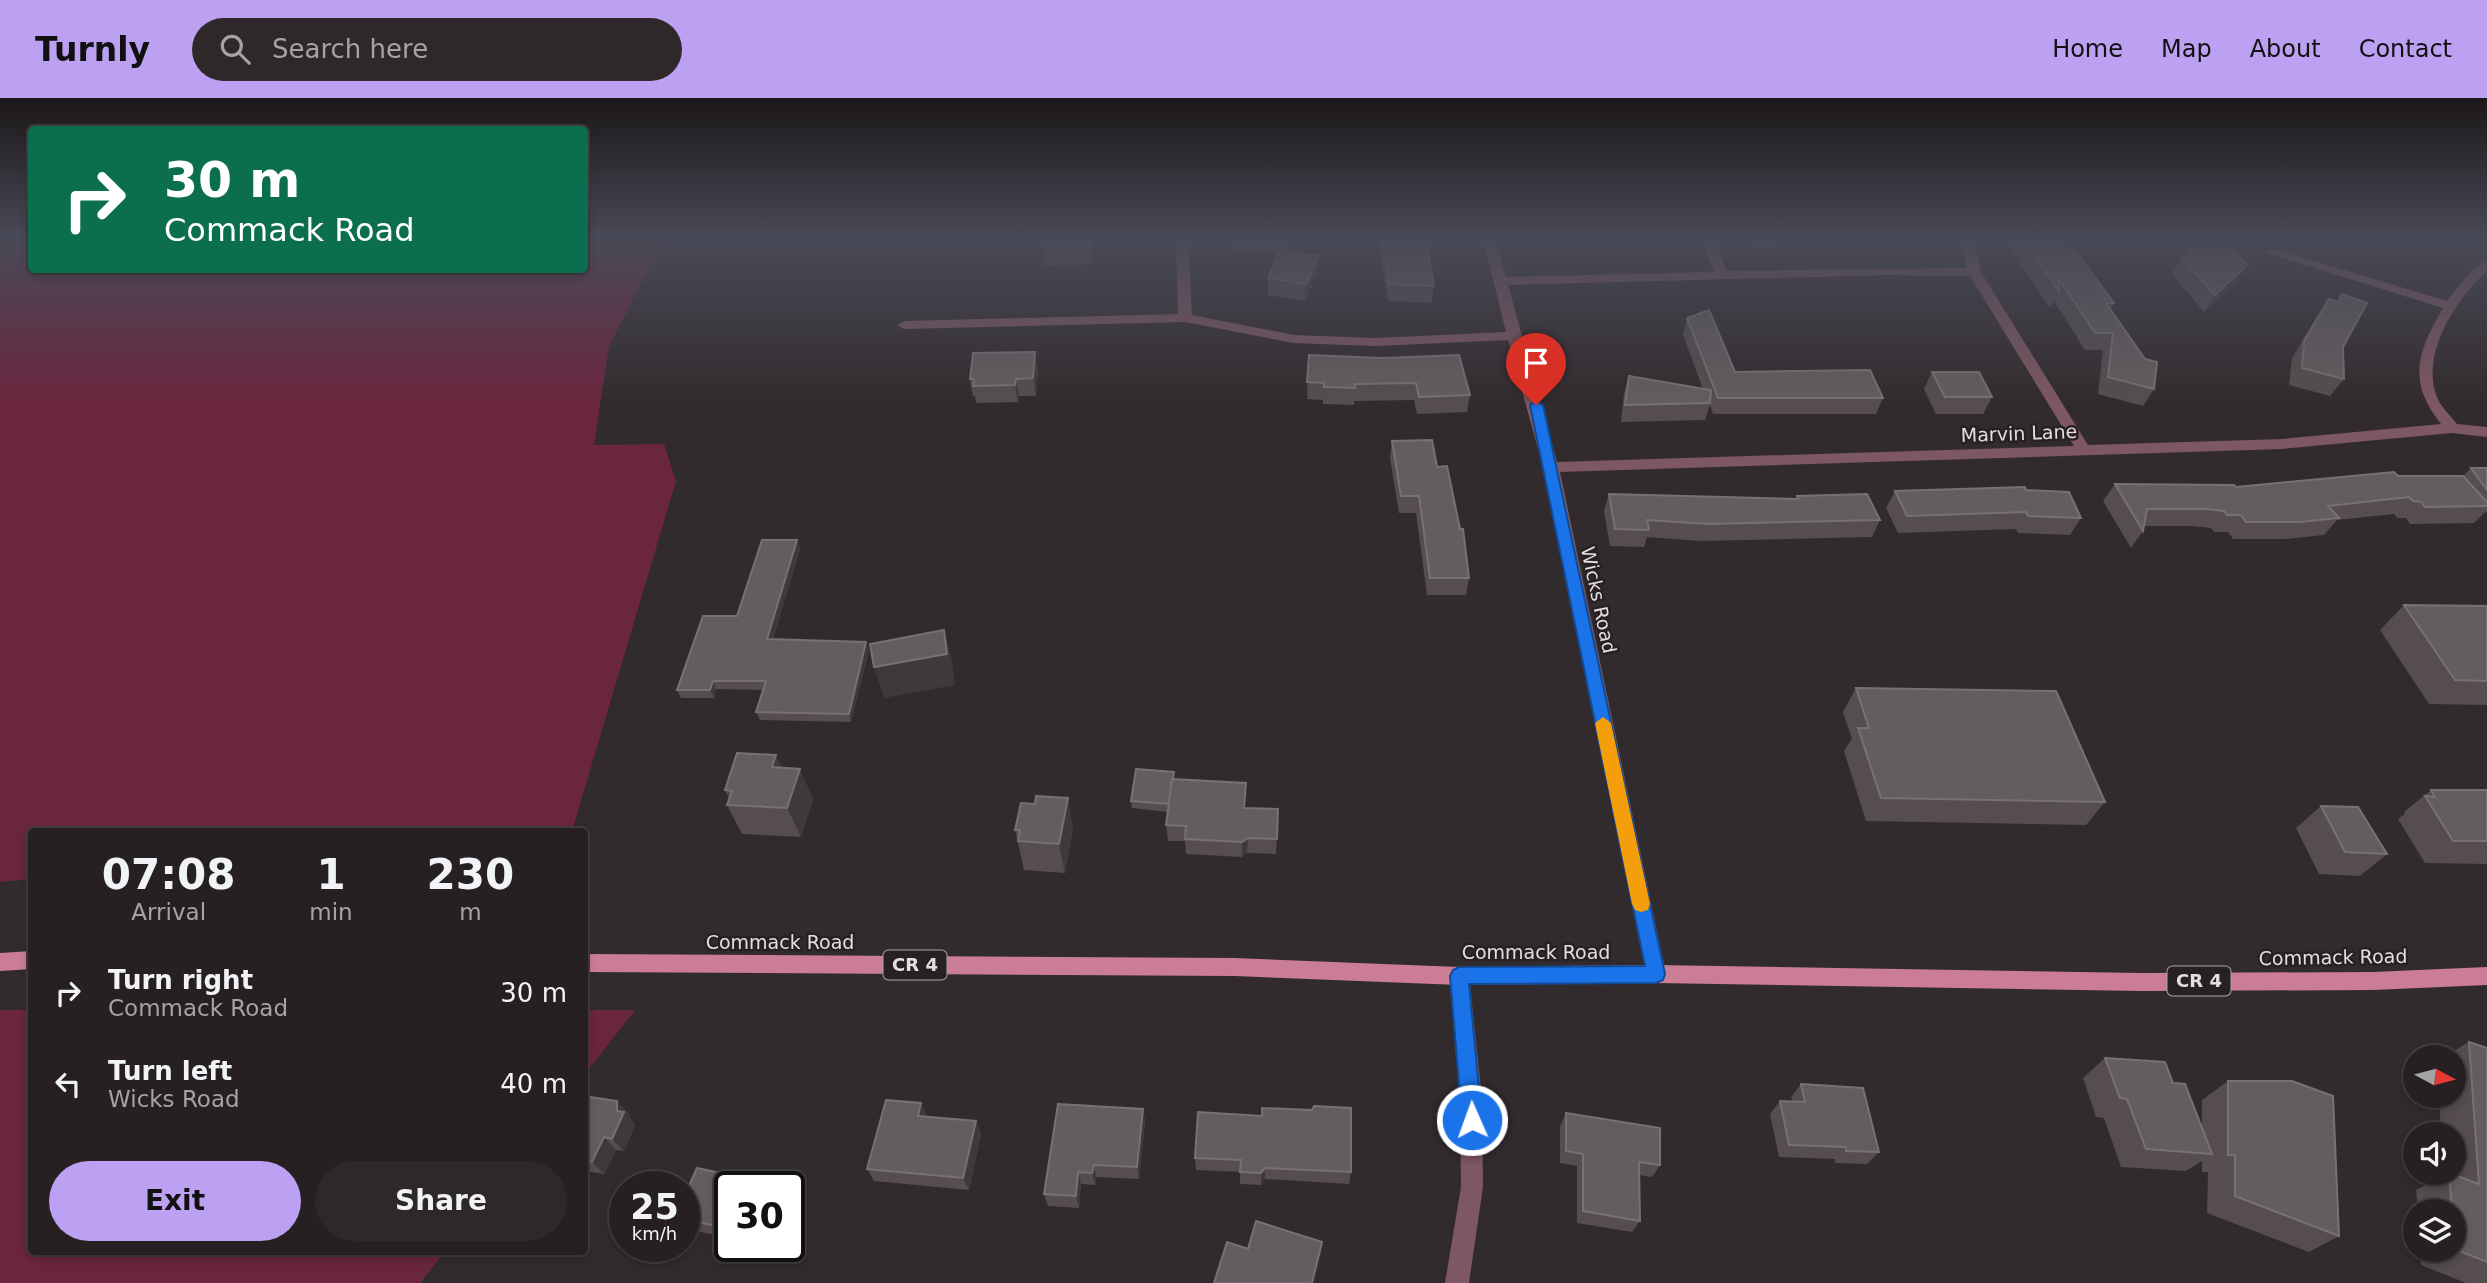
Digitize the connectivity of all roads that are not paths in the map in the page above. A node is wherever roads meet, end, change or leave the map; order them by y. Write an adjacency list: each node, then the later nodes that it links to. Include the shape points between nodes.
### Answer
1 (1184, 293): 7 (street)
2 (1505, 293): 9 (street, Wicks Road)
3 (1987, 293): 12 (street)
4 (2407, 293): 6 (street)
5 (2459, 293): 6 (street)
6 (2449, 306): 10 (street, via 2425,372 2429,396)
7 (1185, 318): 8 (street); 9 (street, via 1294,339 1375,342)
8 (904, 325)
9 (1514, 336): 13 (street, Wicks Road)
10 (2452, 428): 11 (street, Marvin Lane); 12 (street, Marvin Lane, via 2282,444)
11 (2487, 432)
12 (2084, 450): 13 (street, Marvin Lane)
13 (1551, 467): 17 (street, Wicks Road)
14 (28, 960): 15 (main road)
15 (0, 962)
16 (588, 964): 18 (main road, Commack Road / CR 4, via 1235,967)
17 (1656, 974): 18 (main road, Commack Road / CR 4); 19 (main road, Commack Road / CR 4, via 2142,982)
18 (1459, 976): 20 (street, via 1471,1098 1472,1187)
19 (2487, 976)
20 (1457, 1283)

